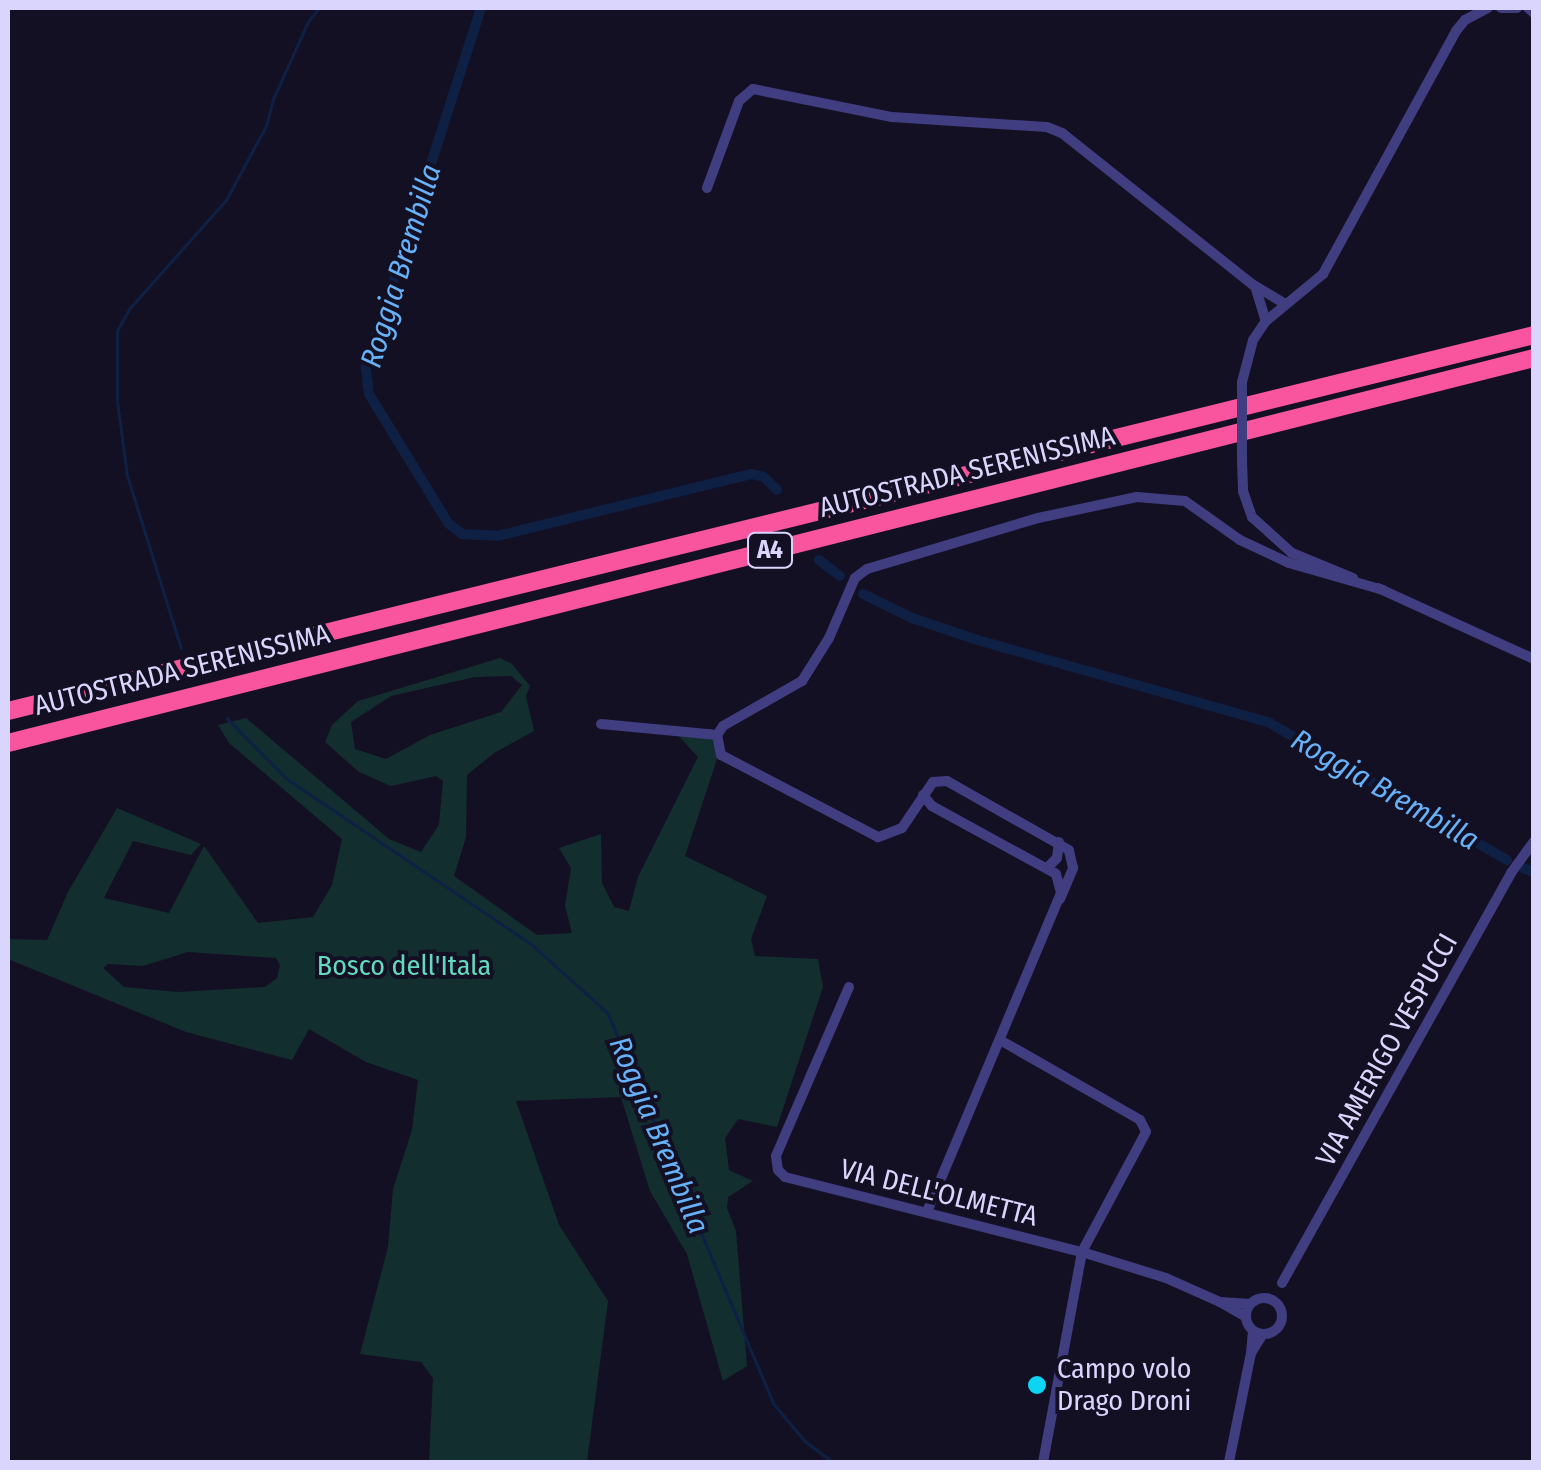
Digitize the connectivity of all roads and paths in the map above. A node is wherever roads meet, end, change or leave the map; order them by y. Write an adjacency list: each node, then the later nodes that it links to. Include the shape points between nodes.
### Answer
1 (1488, 8): 8 (street, via 1456,32 1323,274)
2 (1501, 8): 3 (street)
3 (1516, 8)
4 (1528, 8): 5 (street)
5 (1534, 14)
6 (706, 188): 7 (street, via 738,101 753,89 892,117 1048,127)
7 (1252, 284): 8 (street); 9 (street)
8 (1285, 304): 9 (street)
9 (1266, 321): 12 (street, bridge, via 1248,351 1242,382 1244,491 1252,518 1292,552)
10 (1534, 335): 14 (highway, AUTOSTRADA SERENISSIMA / A4)
11 (1534, 358): 17 (highway, AUTOSTRADA SERENISSIMA / A4)
12 (1382, 590): 13 (street); 16 (street, via 1289,563 1185,500 1137,497 884,560 855,578 802,681)
13 (1534, 659)
14 (8, 711)
15 (602, 724): 16 (street)
16 (718, 735): 18 (street, via 721,755 878,837 902,828)
17 (8, 743)
18 (924, 795): 20 (street, via 933,782 947,781); 21 (street, via 932,806)
19 (1534, 841): 27 (street, VIA AMERIGO VESPUCCI)
20 (1058, 842): 21 (street, via 1057,858); 22 (street, via 1069,850 1073,868)
21 (1047, 868): 22 (street, via 1061,882)
22 (1060, 899): 24 (street)
23 (849, 987): 25 (street, VIA DELL'OLMETTA, via 776,1156 778,1170)
24 (1000, 1040): 25 (street); 26 (street, via 1145,1126 1145,1140)
25 (927, 1212): 26 (street, VIA DELL'OLMETTA)
26 (1082, 1252): 28 (street, VIA DELL'OLMETTA); 32 (street)
27 (1273, 1301): 29 (street); 31 (street, VIA AMERIGO VESPUCCI, via 1280,1325)
28 (1220, 1302): 29 (street); 30 (street)
29 (1250, 1304): 30 (street)
30 (1246, 1317): 31 (street)
31 (1258, 1333): 33 (street, VIA AMERIGO VESPUCCI)
32 (1043, 1462)
33 (1229, 1462)

